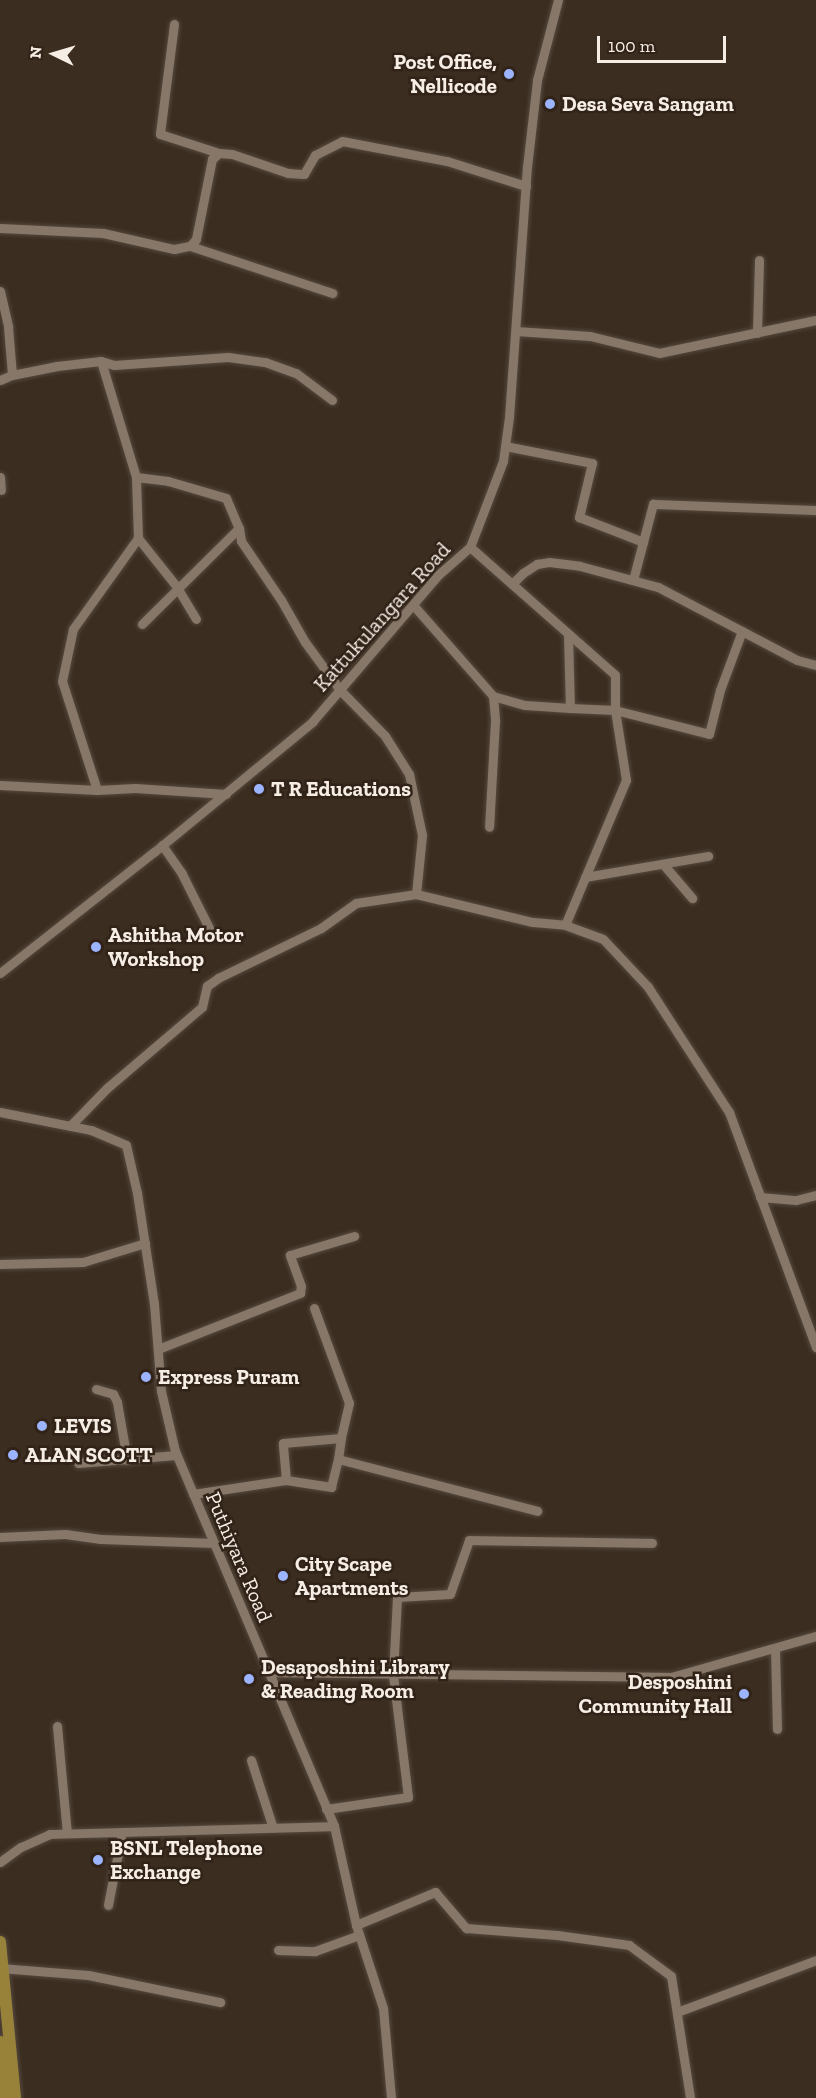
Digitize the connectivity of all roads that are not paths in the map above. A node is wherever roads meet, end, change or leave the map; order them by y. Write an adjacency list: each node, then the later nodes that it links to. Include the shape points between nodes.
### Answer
1 (558, 0): 4 (street, Kattukulangara Road, via 537,80)
2 (174, 24): 3 (street, via 160,134)
3 (219, 153): 4 (street, via 304,174 315,155 342,141 447,161); 6 (street, via 212,159 196,239)
4 (526, 186): 11 (street, Kattukulangara Road)
5 (0, 228): 6 (street, via 103,232 174,249)
6 (190, 246): 9 (street)
7 (759, 260): 12 (street)
8 (0, 291): 14 (street)
9 (332, 293)
10 (816, 320): 12 (street)
11 (516, 331): 12 (street, via 590,336 659,353); 17 (street, Kattukulangara Road)
12 (757, 333)
13 (101, 361): 14 (street); 16 (street, via 114,365 228,357 265,362 296,373); 19 (street)
14 (12, 375): 15 (street)
15 (0, 380)
16 (332, 400)
17 (505, 446): 24 (street, via 592,463 579,517); 25 (street, Kattukulangara Road, via 503,461)
18 (0, 477): 20 (street)
19 (136, 477): 22 (street, via 168,481 226,498); 23 (street)
20 (1, 490)
21 (816, 510): 24 (street, via 653,504)
22 (239, 528): 28 (street); 35 (street, via 241,541)
23 (138, 538): 28 (street); 40 (street, via 73,629 62,681)
24 (643, 542): 26 (street)
25 (470, 547): 27 (street); 29 (street, Kattukulangara Road, via 438,575)
26 (633, 580): 27 (street, via 549,562 537,564); 32 (street, via 658,587)
27 (512, 584): 33 (street)
28 (177, 587): 30 (street); 31 (street)
29 (414, 606): 35 (street, Kattukulangara Road); 36 (street)
30 (196, 619)
31 (142, 624)
32 (742, 631): 34 (street, via 797,660); 38 (street, via 709,734)
33 (568, 634): 37 (street); 38 (street, via 615,675)
34 (815, 663)
35 (340, 690): 41 (street, Kattukulangara Road, via 312,722); 47 (street, via 384,736 409,774 422,835)
36 (493, 696): 37 (street, via 525,705); 42 (street)
37 (570, 708): 38 (street)
38 (615, 710): 46 (street, via 626,780)
39 (0, 785): 40 (street)
40 (97, 790): 41 (street, via 135,788)
41 (226, 794): 43 (street, Kattukulangara Road)
42 (489, 827)
43 (162, 845): 50 (street, via 182,874); 51 (street, Kattukulangara Road)
44 (708, 856): 45 (street)
45 (663, 864): 46 (street); 48 (street)
46 (585, 877): 49 (street)
47 (416, 894): 49 (street, via 533,922); 53 (street, via 356,903 321,928 218,978 207,986 202,1006 107,1088)
48 (692, 898)
49 (565, 925): 55 (street, via 603,939 648,987 729,1112)
50 (211, 932)
51 (2, 968)
52 (0, 1112): 53 (street, Puthiyara Road)
53 (70, 1126): 57 (street, Puthiyara Road, via 92,1130 126,1145)
54 (816, 1195): 55 (street, via 796,1200)
55 (760, 1197): 60 (street)
56 (354, 1236): 61 (street, via 290,1255 300,1293)
57 (145, 1243): 58 (street, via 83,1262); 61 (street, Puthiyara Road)
58 (0, 1264)
59 (314, 1308): 63 (street, via 348,1403)
60 (816, 1347)
61 (158, 1349): 64 (street, Puthiyara Road, via 161,1391)
62 (96, 1389): 66 (street, via 113,1394 117,1402)
63 (341, 1438): 65 (street); 68 (street, via 283,1443)
64 (177, 1455): 66 (street); 69 (street, Puthiyara Road)
65 (338, 1459): 68 (street, via 331,1487); 70 (street)
66 (127, 1460): 67 (street)
67 (78, 1463)
68 (286, 1480): 69 (street)
69 (193, 1494): 72 (street, Puthiyara Road)
70 (537, 1511)
71 (0, 1536): 72 (street, via 65,1534)
72 (214, 1543): 76 (street, Puthiyara Road)
73 (652, 1543): 77 (street, via 469,1540 450,1594 397,1597)
74 (816, 1636): 75 (street)
75 (776, 1648): 77 (street, via 671,1677); 79 (street)
76 (267, 1672): 77 (street); 81 (street, Puthiyara Road)
77 (393, 1674): 81 (street, via 408,1797)
78 (57, 1726): 85 (street)
79 (777, 1729)
80 (251, 1760): 83 (street)
81 (326, 1809): 82 (street, Puthiyara Road)
82 (334, 1826): 83 (street); 88 (street, Puthiyara Road)
83 (273, 1828): 84 (street)
84 (122, 1832): 85 (street); 87 (street)
85 (67, 1833): 86 (street, via 37,1839)
86 (0, 1862)
87 (108, 1905)
88 (356, 1925): 89 (street, Puthiyara Road); 95 (street, via 435,1892 466,1928 557,1935 629,1946 672,1976)
89 (359, 1935): 91 (street, via 315,1951); 99 (street, Puthiyara Road, via 383,2008)
90 (0, 1942): 93 (main road)
91 (278, 1950)
92 (816, 1960): 95 (street)
93 (1, 1968): 94 (street, via 88,1975); 98 (main road)
94 (220, 2002)
95 (677, 2012): 100 (street)
96 (0, 2042): 97 (main road)
97 (5, 2098)
98 (15, 2098)
99 (391, 2098)
100 (690, 2098)

